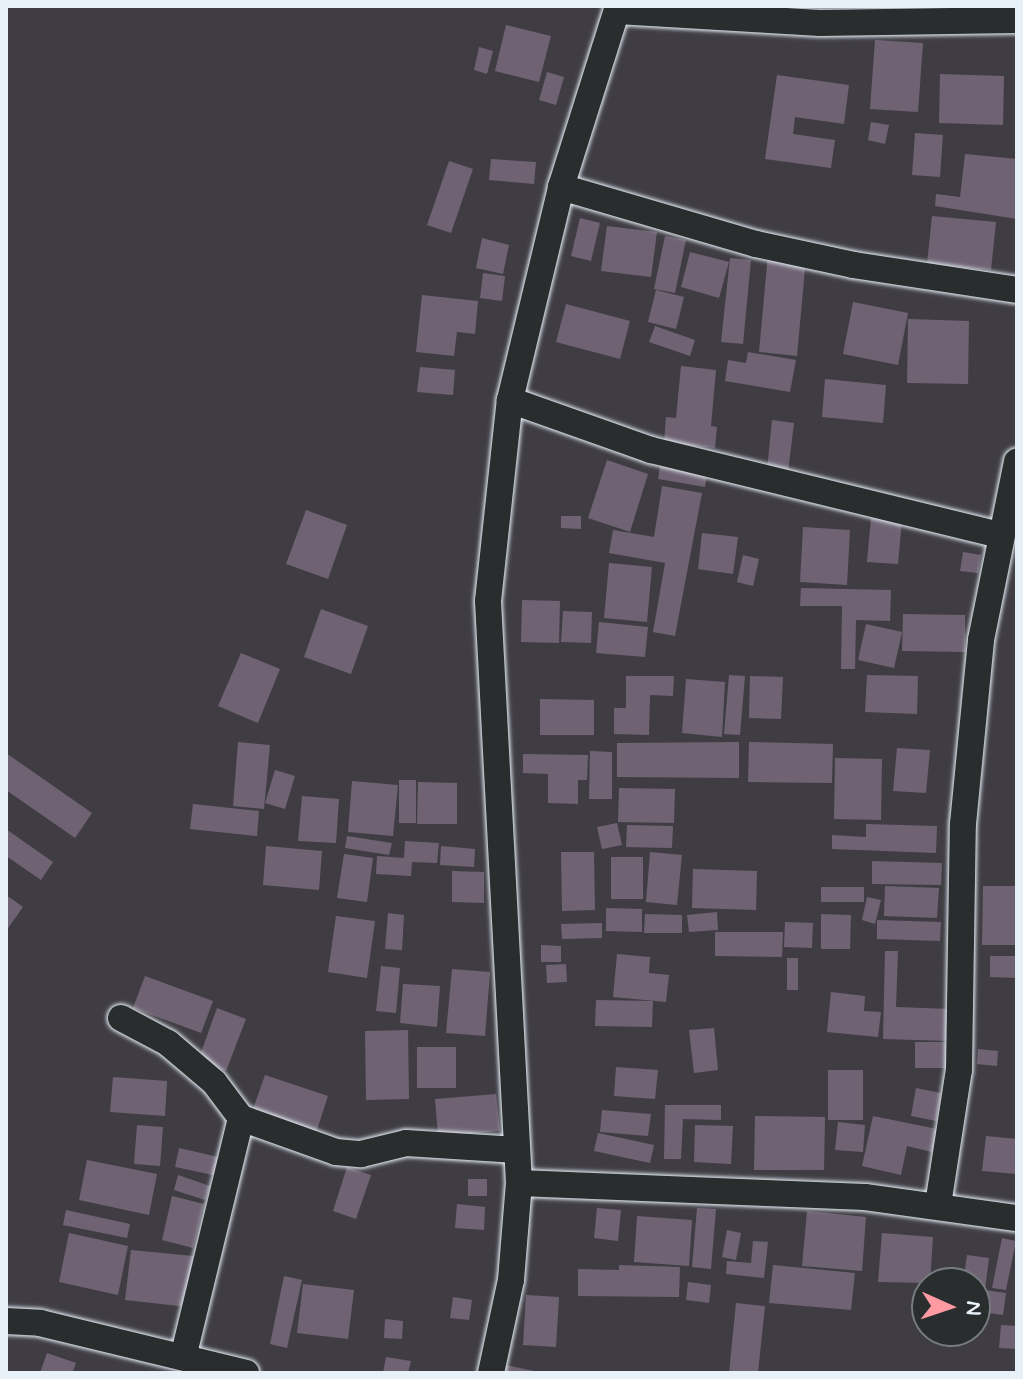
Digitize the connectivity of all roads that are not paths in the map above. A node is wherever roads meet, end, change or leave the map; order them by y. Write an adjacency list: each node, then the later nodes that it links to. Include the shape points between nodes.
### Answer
1 (617, 8): 2 (street, via 820,23); 3 (street)
2 (1017, 20)
3 (561, 187): 4 (street, via 756,244); 5 (street)
4 (1017, 290)
5 (510, 400): 7 (street, via 651,450); 10 (street, via 488,601)
6 (1017, 462): 7 (street)
7 (999, 535): 12 (street, via 981,640 963,824 959,1070)
8 (121, 1018): 9 (street, via 168,1043 214,1082)
9 (241, 1118): 10 (street, via 336,1152 361,1154 406,1143); 15 (street)
10 (517, 1150): 11 (street)
11 (519, 1183): 12 (street, via 865,1197); 17 (street, via 511,1280)
12 (938, 1205): 13 (street)
13 (1017, 1218)
14 (6, 1321): 15 (street, via 40,1323)
15 (183, 1357): 16 (street)
16 (246, 1373)
17 (491, 1373)

